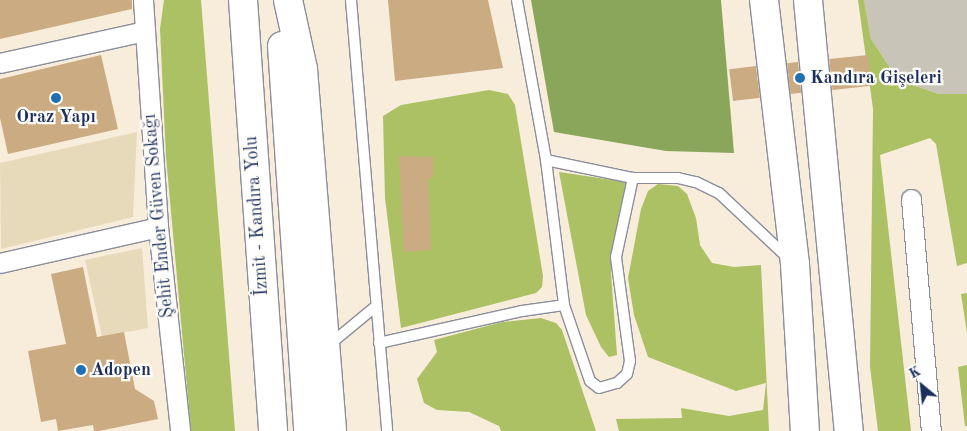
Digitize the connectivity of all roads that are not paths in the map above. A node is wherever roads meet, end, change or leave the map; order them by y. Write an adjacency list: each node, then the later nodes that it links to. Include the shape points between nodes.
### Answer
1 (143, 0): 9 (street, Şehit Ender Güven Sokağı)
2 (243, 0): 19 (highway, İzmit - Kandıra Yolu)
3 (279, 0): 26 (highway, İzmit - Kandıra Yolu)
4 (288, 0): 21 (highway, via 303,69)
5 (351, 0): 18 (lane)
6 (517, 0): 11 (lane)
7 (764, 0): 16 (highway)
8 (808, 0): 29 (highway)
9 (144, 30): 10 (street); 14 (street, Şehit Ender Güven Sokağı)
10 (0, 63)
11 (546, 160): 12 (lane); 17 (lane)
12 (633, 178): 16 (lane, via 678,178 719,193); 17 (lane, via 616,257 630,361 627,374 617,384 599,388 590,381)
13 (911, 199): 30 (street)
14 (158, 227): 15 (street); 23 (street, Şehit Ender Güven Sokağı)
15 (0, 263)
16 (795, 264): 22 (highway)
17 (564, 305): 20 (lane, via 522,311)
18 (375, 307): 20 (lane); 21 (lane)
19 (263, 318): 24 (highway); 25 (highway, İzmit - Kandıra Yolu)
20 (379, 343): 28 (lane)
21 (323, 350): 27 (highway)
22 (802, 423)
23 (180, 431)
24 (255, 431)
25 (273, 431)
26 (308, 431)
27 (332, 431)
28 (387, 431)
29 (849, 431)
30 (931, 431)

